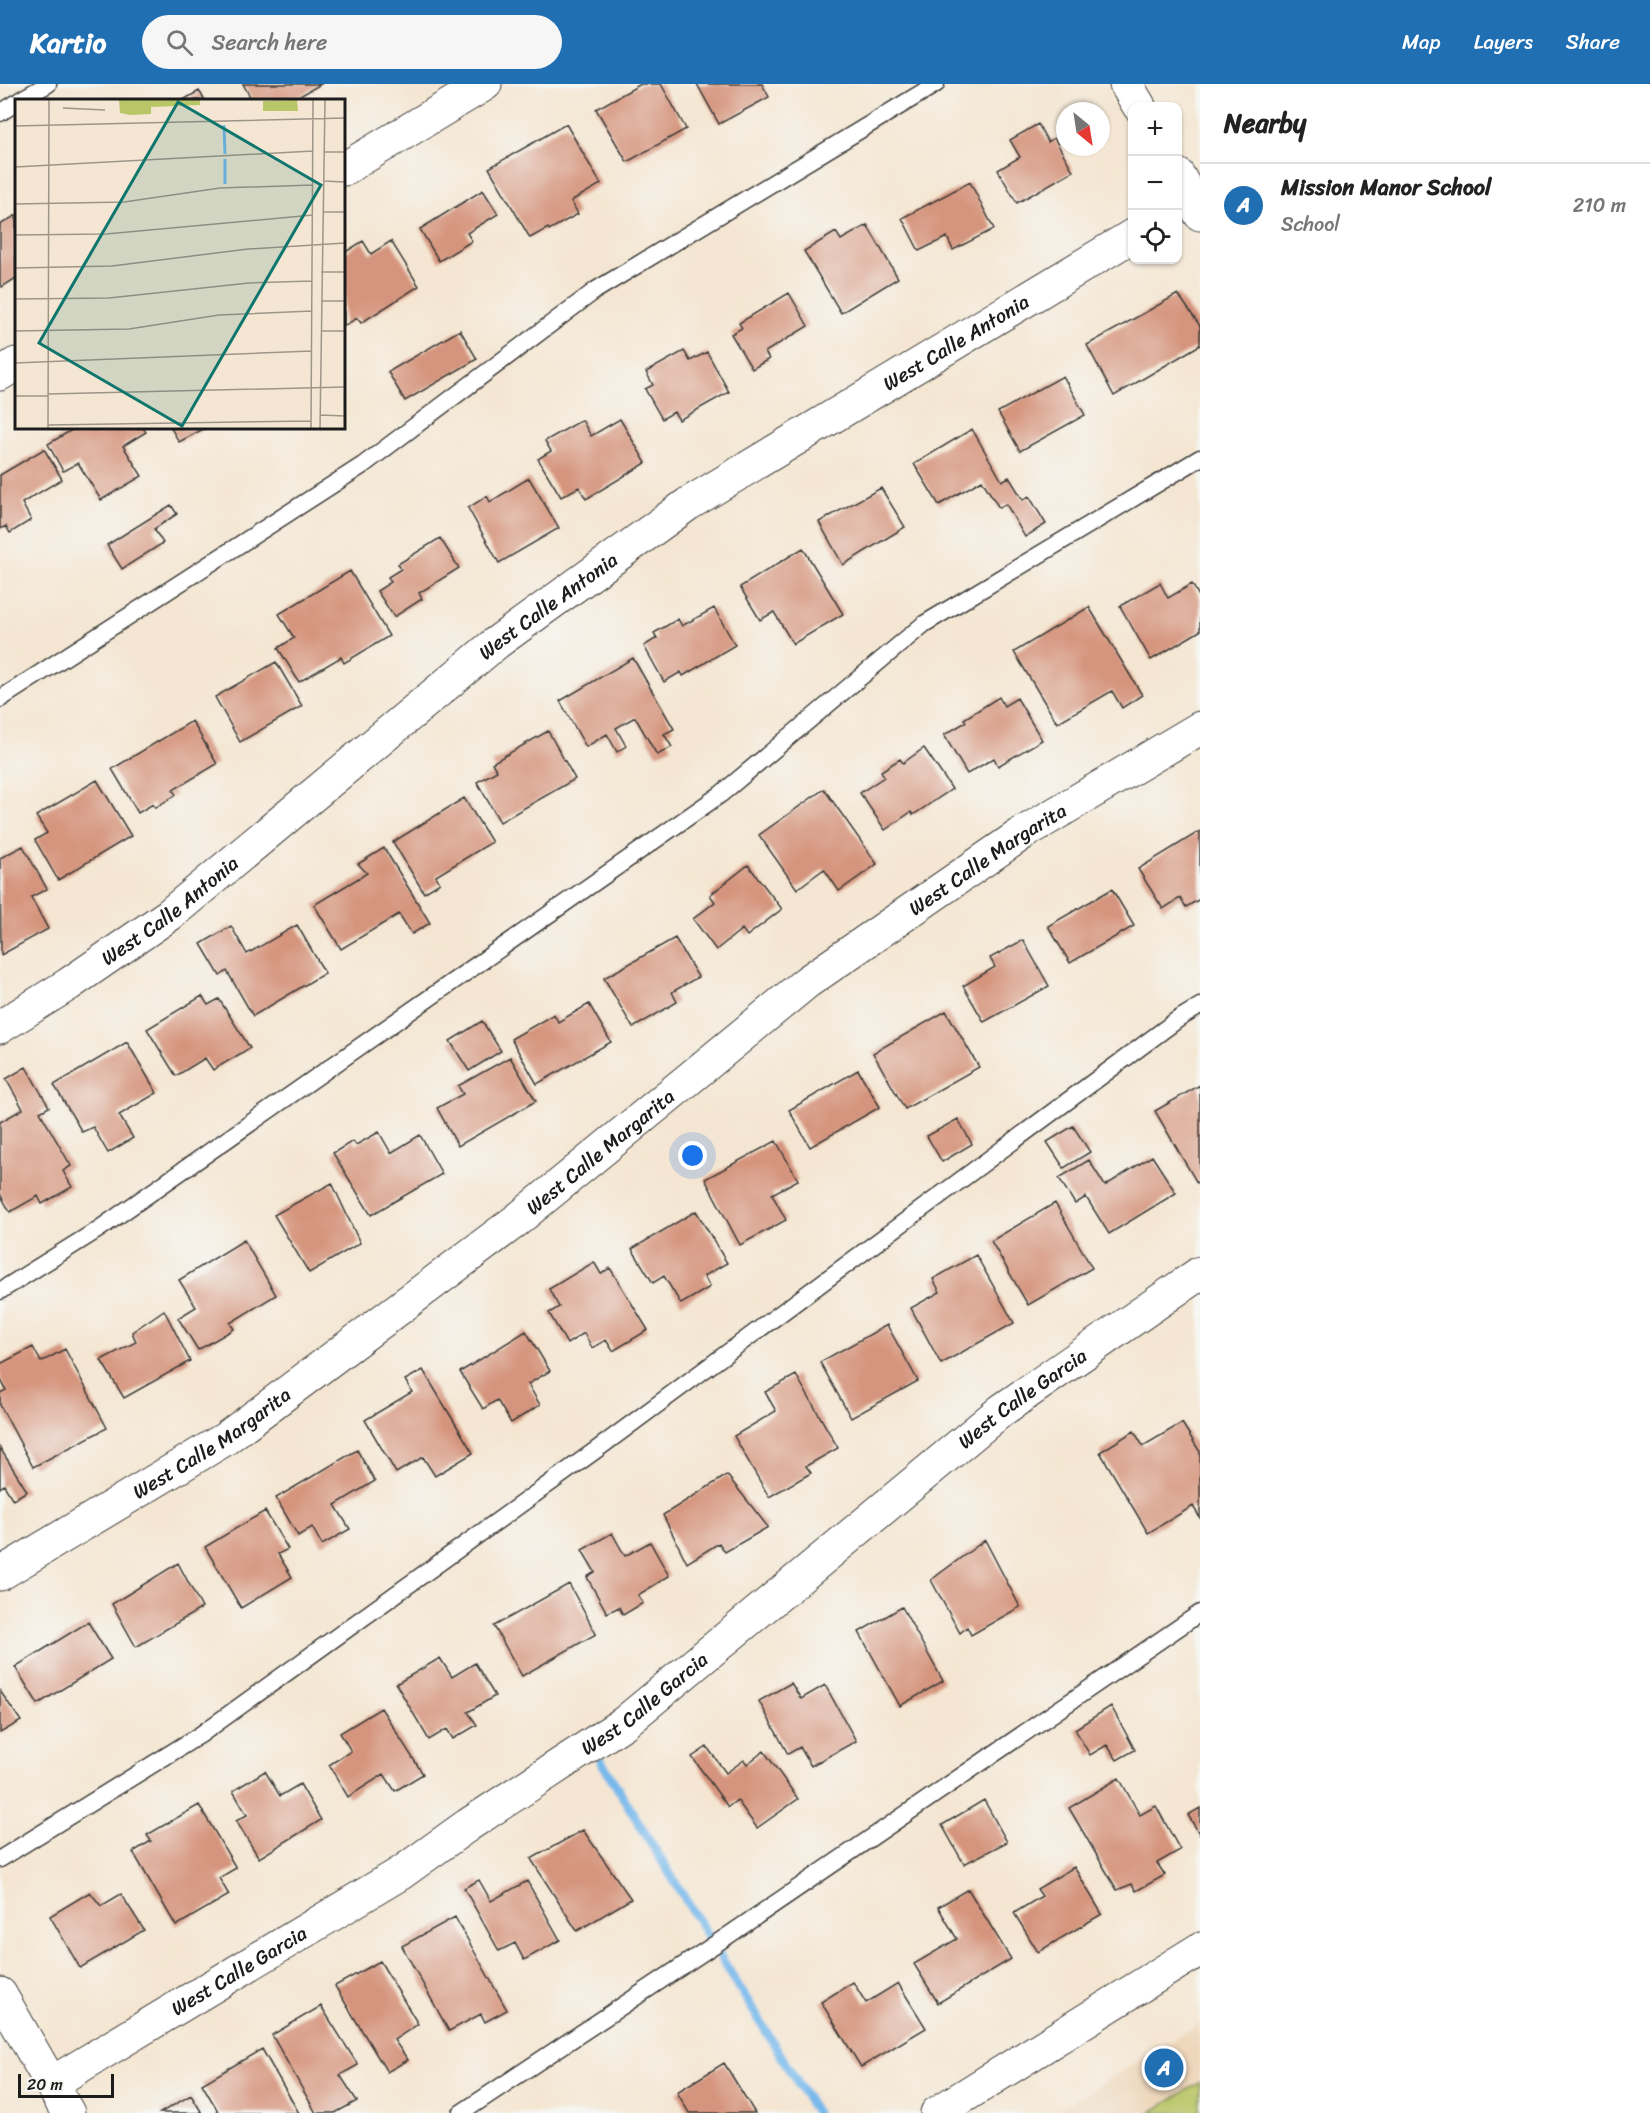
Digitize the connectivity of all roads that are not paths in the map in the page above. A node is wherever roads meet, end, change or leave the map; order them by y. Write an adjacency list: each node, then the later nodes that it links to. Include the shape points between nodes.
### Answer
1 (48, 84): 5 (lane)
2 (485, 84): 9 (street)
3 (936, 84): 14 (lane, via 596,290 363,465)
4 (1126, 84): 6 (street)
5 (23, 99)
6 (1137, 102)
7 (15, 104): 8 (lane)
8 (0, 112)
9 (345, 168)
10 (1128, 238): 17 (street, West Calle Antonia, via 688,504 496,643 169,915)
11 (15, 365): 12 (street)
12 (0, 374)
13 (1200, 458): 19 (lane, via 924,624 721,794 99,1229)
14 (0, 699)
15 (1200, 728): 20 (street, West Calle Margarita, via 1023,833 807,982 517,1220 225,1439)
16 (1200, 1006): 22 (lane, via 200,1735)
17 (0, 1027)
18 (1200, 1272): 25 (street, West Calle Garcia, via 1002,1410 624,1724 401,1873)
19 (0, 1291)
20 (0, 1574)
21 (1200, 1613): 27 (lane)
22 (0, 1859)
23 (1200, 1948): 28 (street)
24 (0, 1994): 25 (street)
25 (52, 2083): 26 (street)
26 (68, 2113)
27 (461, 2113)
28 (937, 2113)

